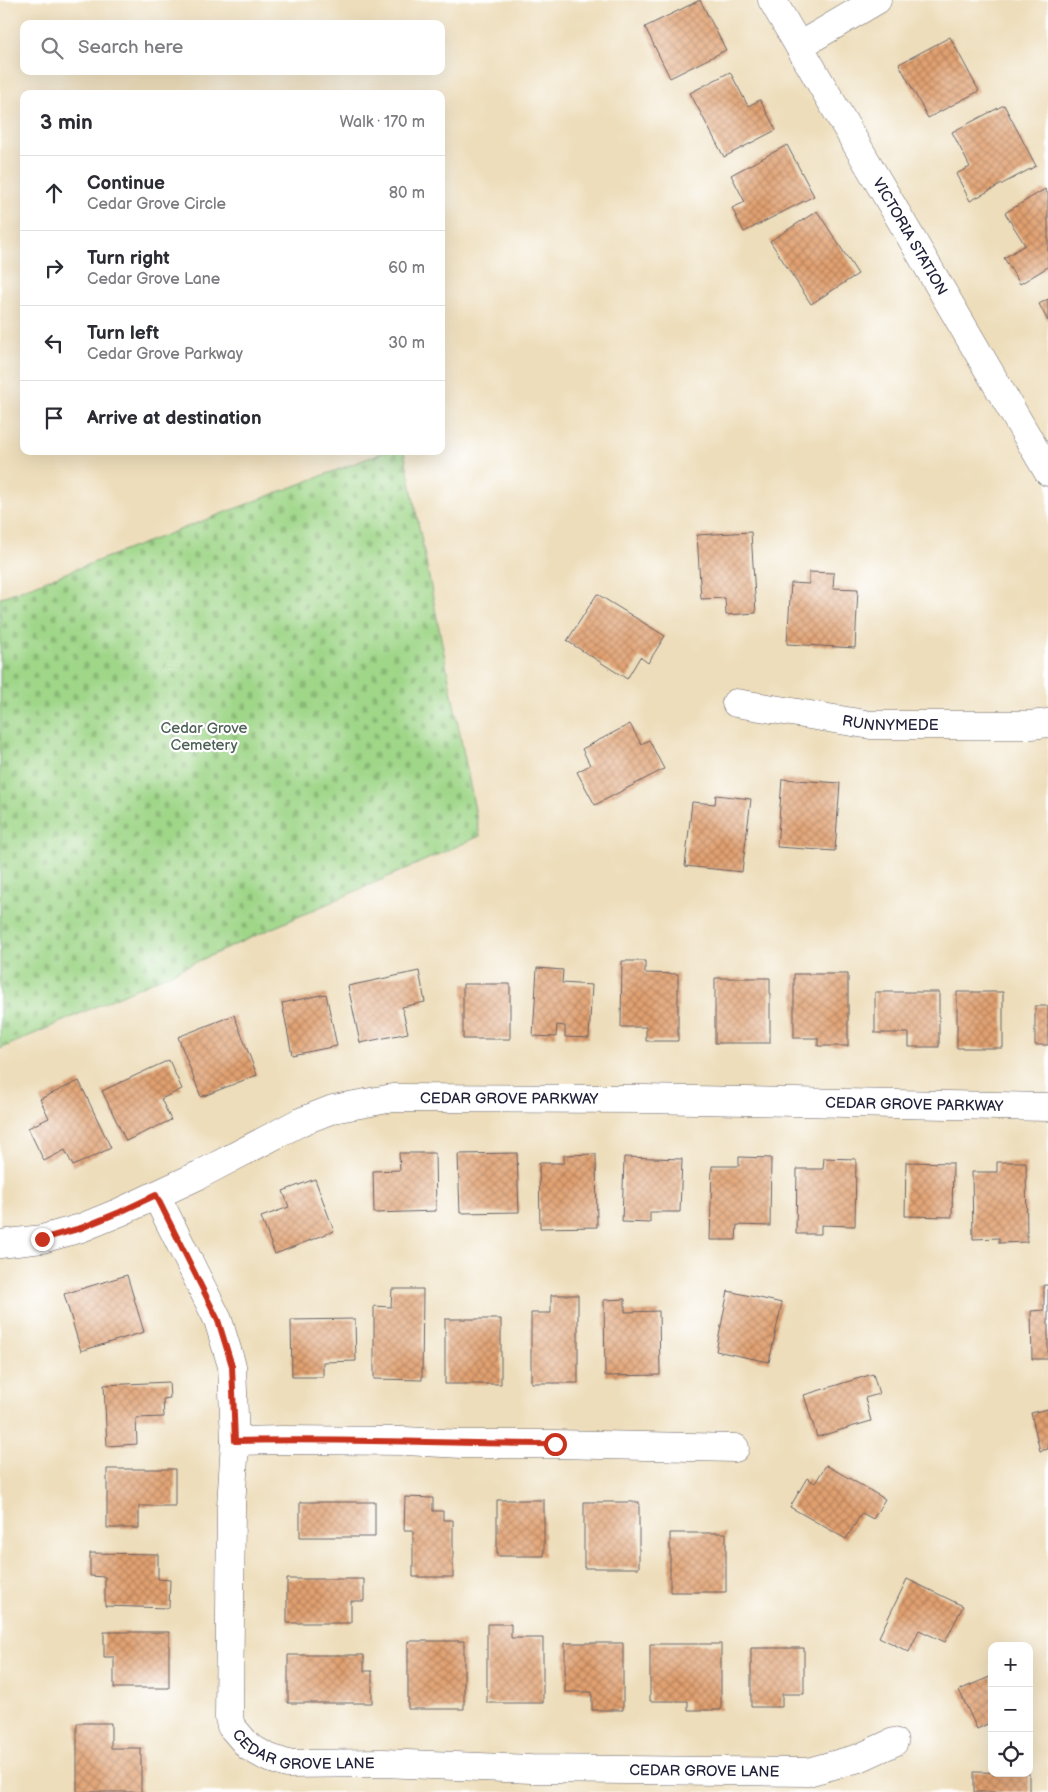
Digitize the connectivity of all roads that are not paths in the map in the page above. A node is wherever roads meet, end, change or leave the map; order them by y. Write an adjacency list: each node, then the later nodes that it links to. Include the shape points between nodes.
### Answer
1 (772, 0): 3 (street, VICTORIA STATION)
2 (877, 0): 3 (street)
3 (799, 46): 4 (street, VICTORIA STATION)
4 (1048, 472)
5 (736, 702): 6 (street, RUNNYMEDE, via 871,725)
6 (1048, 723)
7 (1048, 1107): 8 (street, CEDAR GROVE PARKWAY, via 392,1098 333,1109 300,1122)
8 (156, 1195): 9 (street, CEDAR GROVE PARKWAY, via 81,1228 42,1239); 10 (street, CEDAR GROVE LANE, via 218,1320 232,1366)
9 (0, 1244)
10 (235, 1441): 11 (street); 12 (street, CEDAR GROVE LANE, via 231,1507 229,1718 231,1726 249,1747 267,1757 287,1764 808,1772 859,1758)
11 (735, 1448)
12 (894, 1742)

